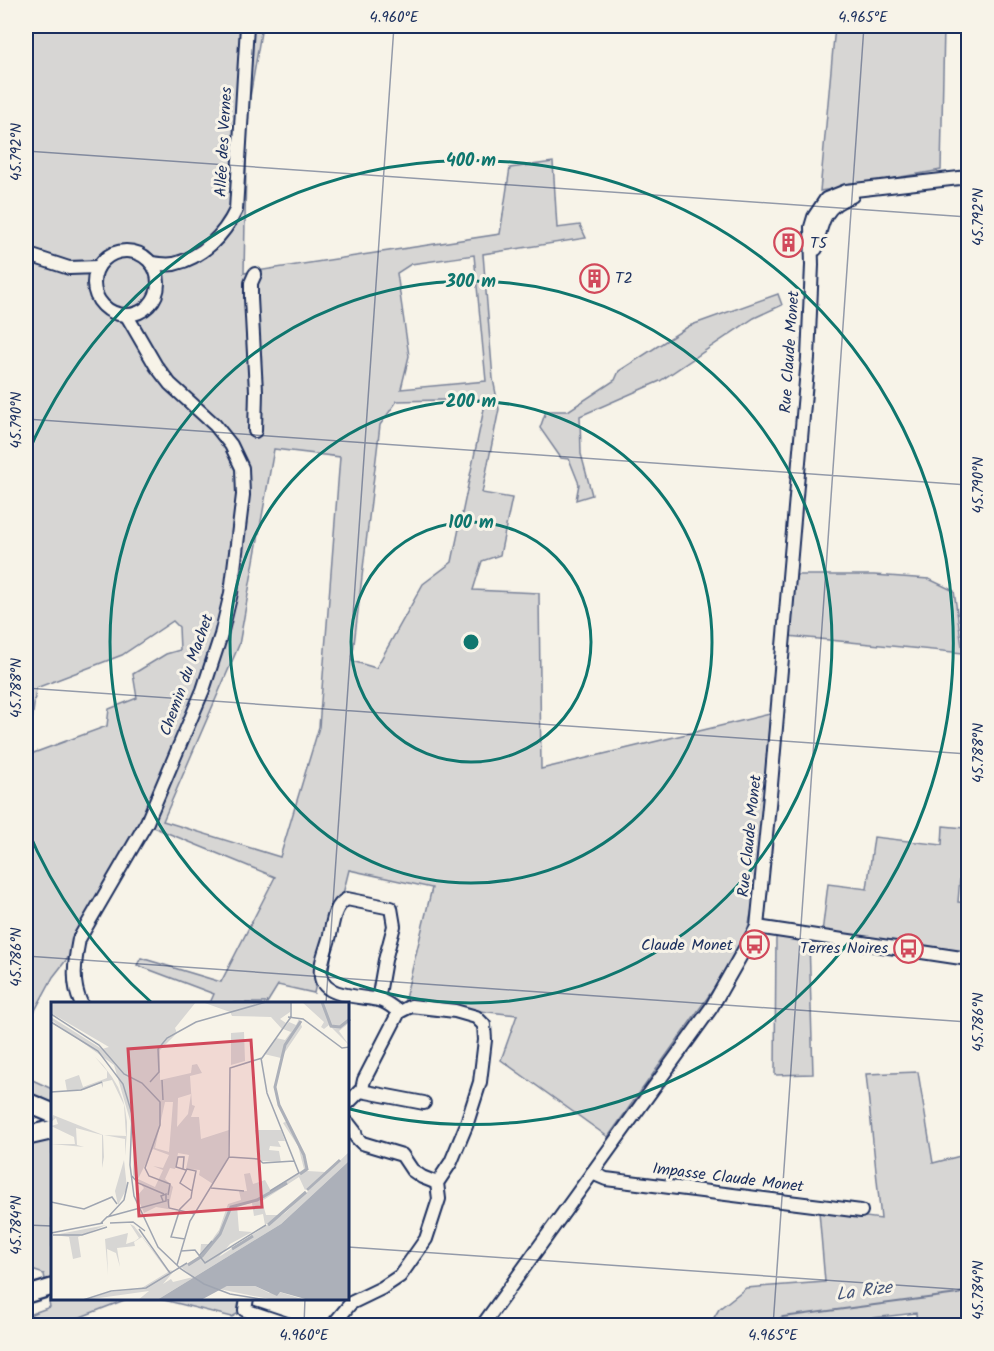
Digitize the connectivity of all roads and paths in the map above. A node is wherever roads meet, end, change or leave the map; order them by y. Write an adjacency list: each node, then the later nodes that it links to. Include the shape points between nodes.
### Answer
1 (247, 26): 5 (street, Allée des Vernes, via 236,210 214,241 198,254)
2 (969, 177): 15 (street, Rue Claude Monet, via 870,190 830,208 823,220 812,265 808,358)
3 (26, 254): 7 (street)
4 (151, 263): 5 (street, Allée des Vernes); 6 (street, via 134,252 123,251 104,259); 9 (street)
5 (173, 264): 9 (street, Allée des Vernes)
6 (98, 267): 7 (street); 10 (street)
7 (69, 268): 10 (street)
8 (255, 274): 14 (street, via 250,298)
9 (158, 282): 11 (street, via 154,299)
10 (93, 286): 12 (street, via 100,304 117,315)
11 (141, 312): 12 (street); 13 (street)
12 (127, 316): 13 (street, Chemin du Machet)
13 (138, 336): 18 (street, Chemin du Machet, via 170,384 231,445 242,468 243,495 231,593 221,635 147,822 79,939 74,975)
14 (255, 431)
15 (757, 927): 16 (street); 28 (street, Rue Claude Monet, via 711,1008)
16 (969, 959)
17 (378, 1000): 17 (street, via 337,992 326,987 321,978 337,907 347,899 391,908 394,926); 19 (street)
18 (81, 1002)
19 (399, 1012): 20 (street); 29 (street, via 411,1006 456,1011 477,1017 484,1025 480,1082 451,1162)
20 (361, 1091): 21 (street); 23 (street)
21 (350, 1101)
22 (26, 1102): 24 (highway)
23 (424, 1103)
24 (51, 1113)
25 (350, 1126): 29 (street, via 362,1143 402,1155 412,1170)
26 (51, 1130): 27 (highway)
27 (26, 1136)
28 (592, 1173): 30 (street, Impasse Claude Monet, via 606,1179); 36 (street, Rue Claude Monet)
29 (437, 1183): 35 (street, via 438,1199 426,1239 400,1276 351,1303)
30 (861, 1211)
31 (51, 1287): 32 (main road)
32 (26, 1295)
33 (247, 1300): 34 (street, via 245,1310)
34 (293, 1326)
35 (332, 1326)
36 (482, 1326)

